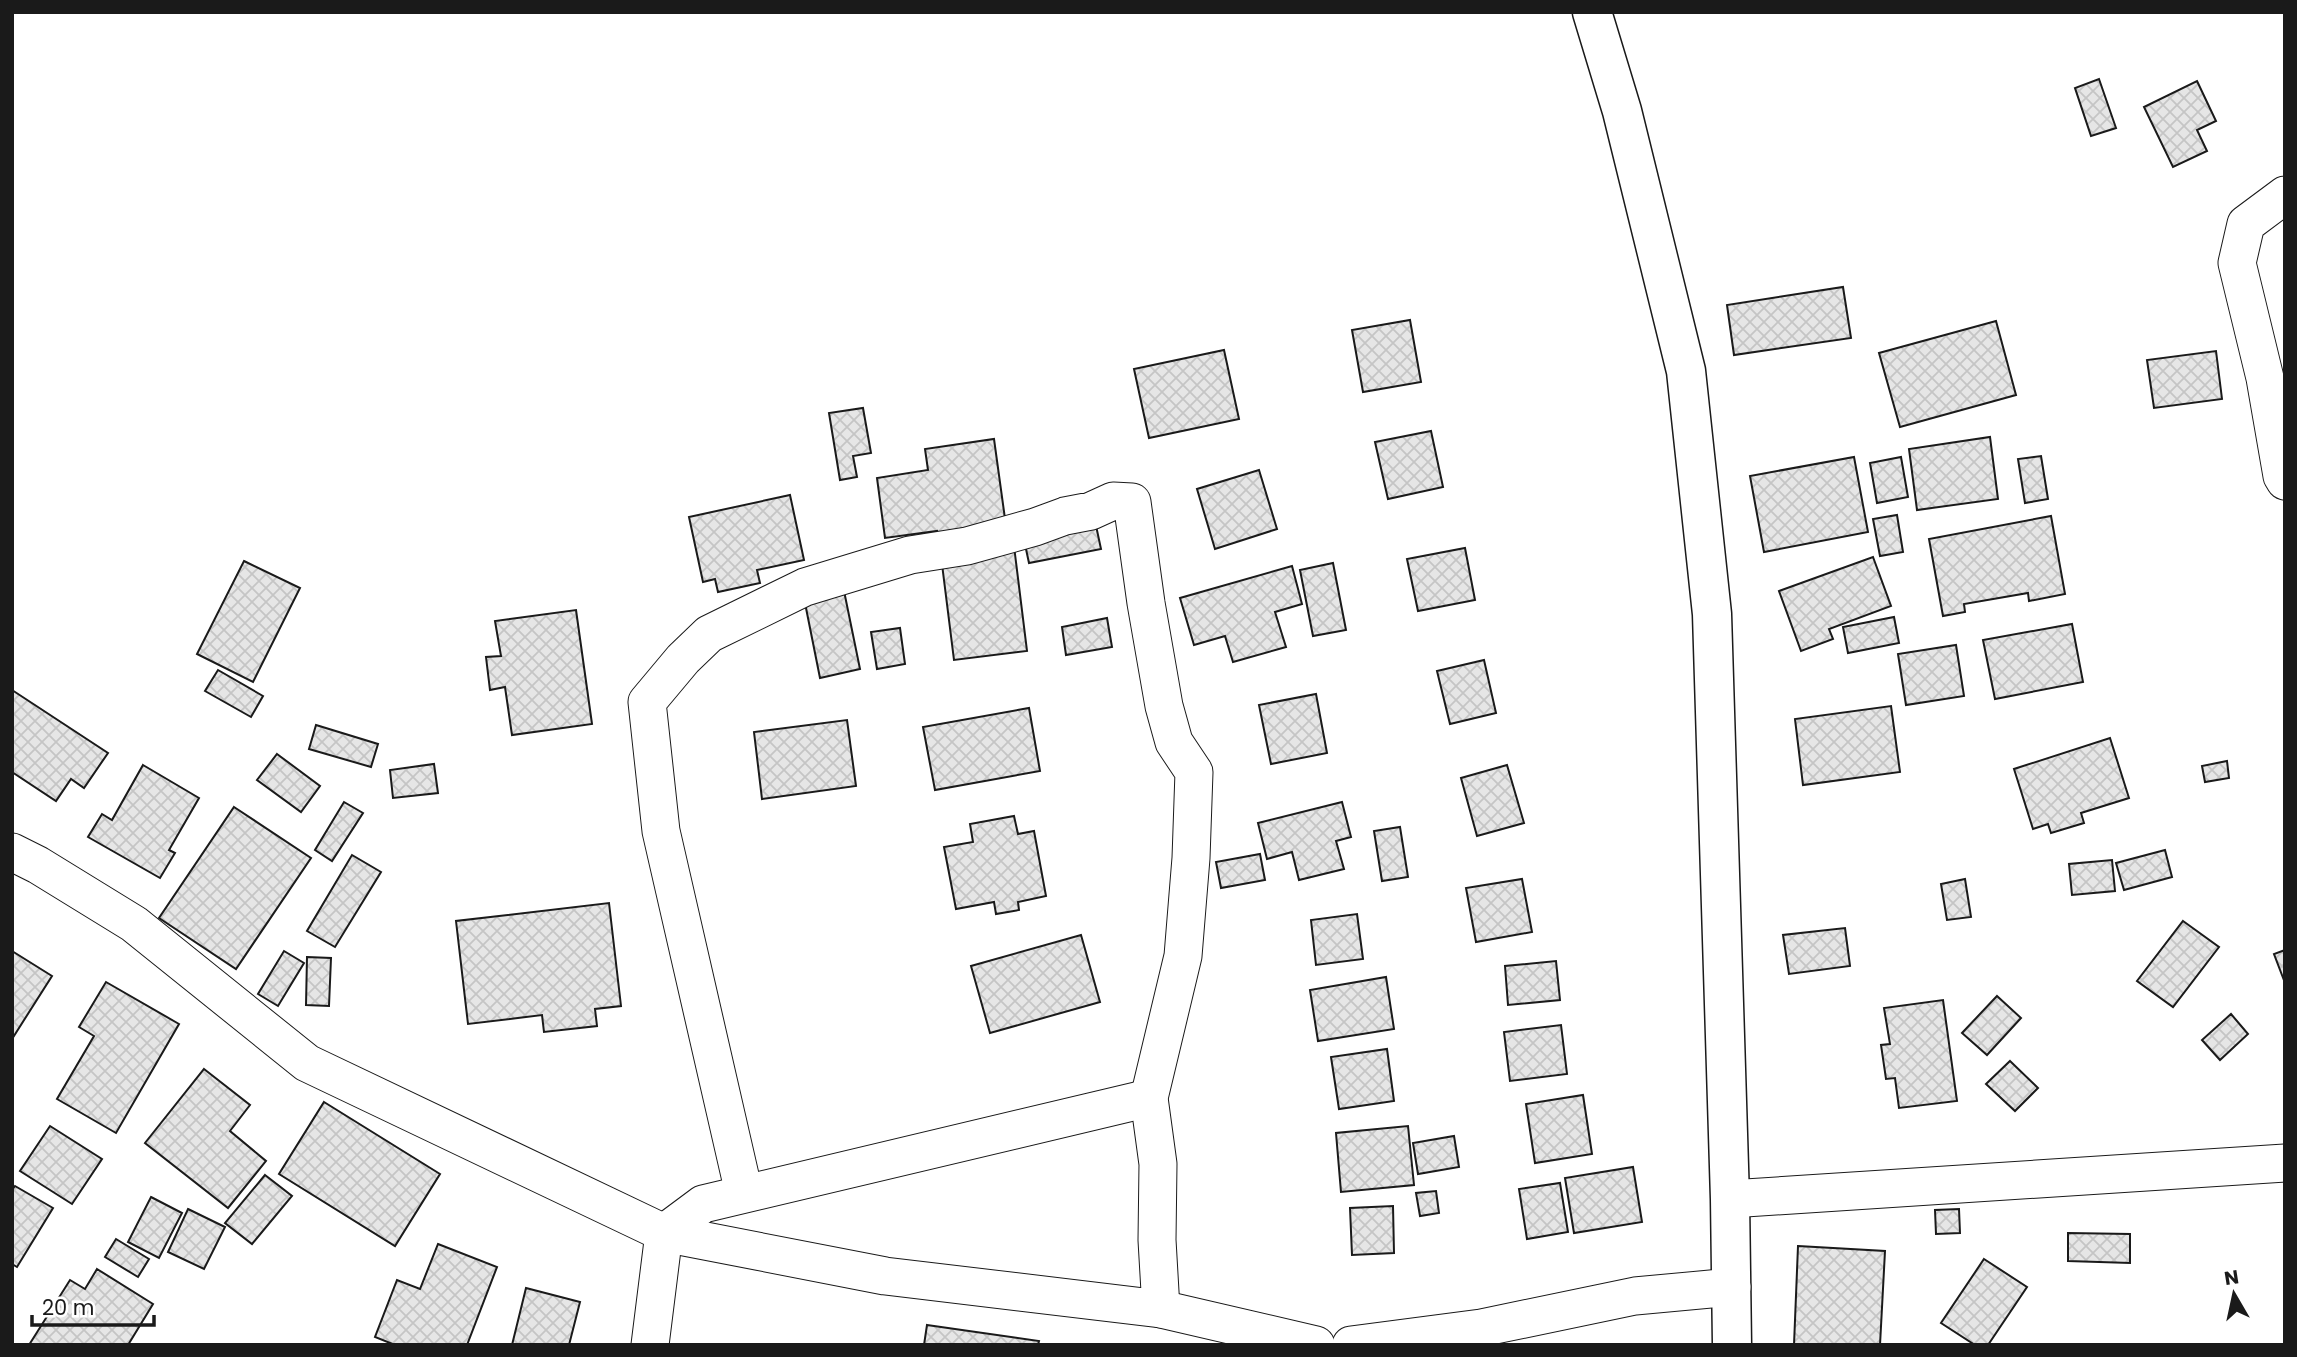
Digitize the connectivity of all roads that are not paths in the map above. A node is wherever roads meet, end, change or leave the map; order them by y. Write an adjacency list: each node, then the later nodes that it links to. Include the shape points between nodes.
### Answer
1 (1592, 12): 8 (street, via 1622,111 1688,385 1712,614)
2 (2285, 195): 3 (street, via 2246,224 2237,263 2266,378)
3 (2285, 481)
4 (12, 852): 9 (street, via 134,924 307,1063)
5 (1149, 1098): 7 (street); 7 (street, via 1183,956 1194,772 1174,742 1164,706 1132,502 1113,501 967,546 910,555 805,587 709,634 647,702 661,831); 11 (street, via 1158,1164)
6 (2285, 1164): 8 (street)
7 (744, 1193): 9 (street, via 703,1204)
8 (1730, 1199): 10 (street)
9 (664, 1233): 11 (street, via 885,1276); 12 (street)
10 (1732, 1287): 14 (street, via 1635,1296 1481,1328); 15 (street)
11 (1161, 1309): 13 (street)
12 (650, 1345)
13 (1316, 1345)
14 (1351, 1345)
15 (1732, 1345)

